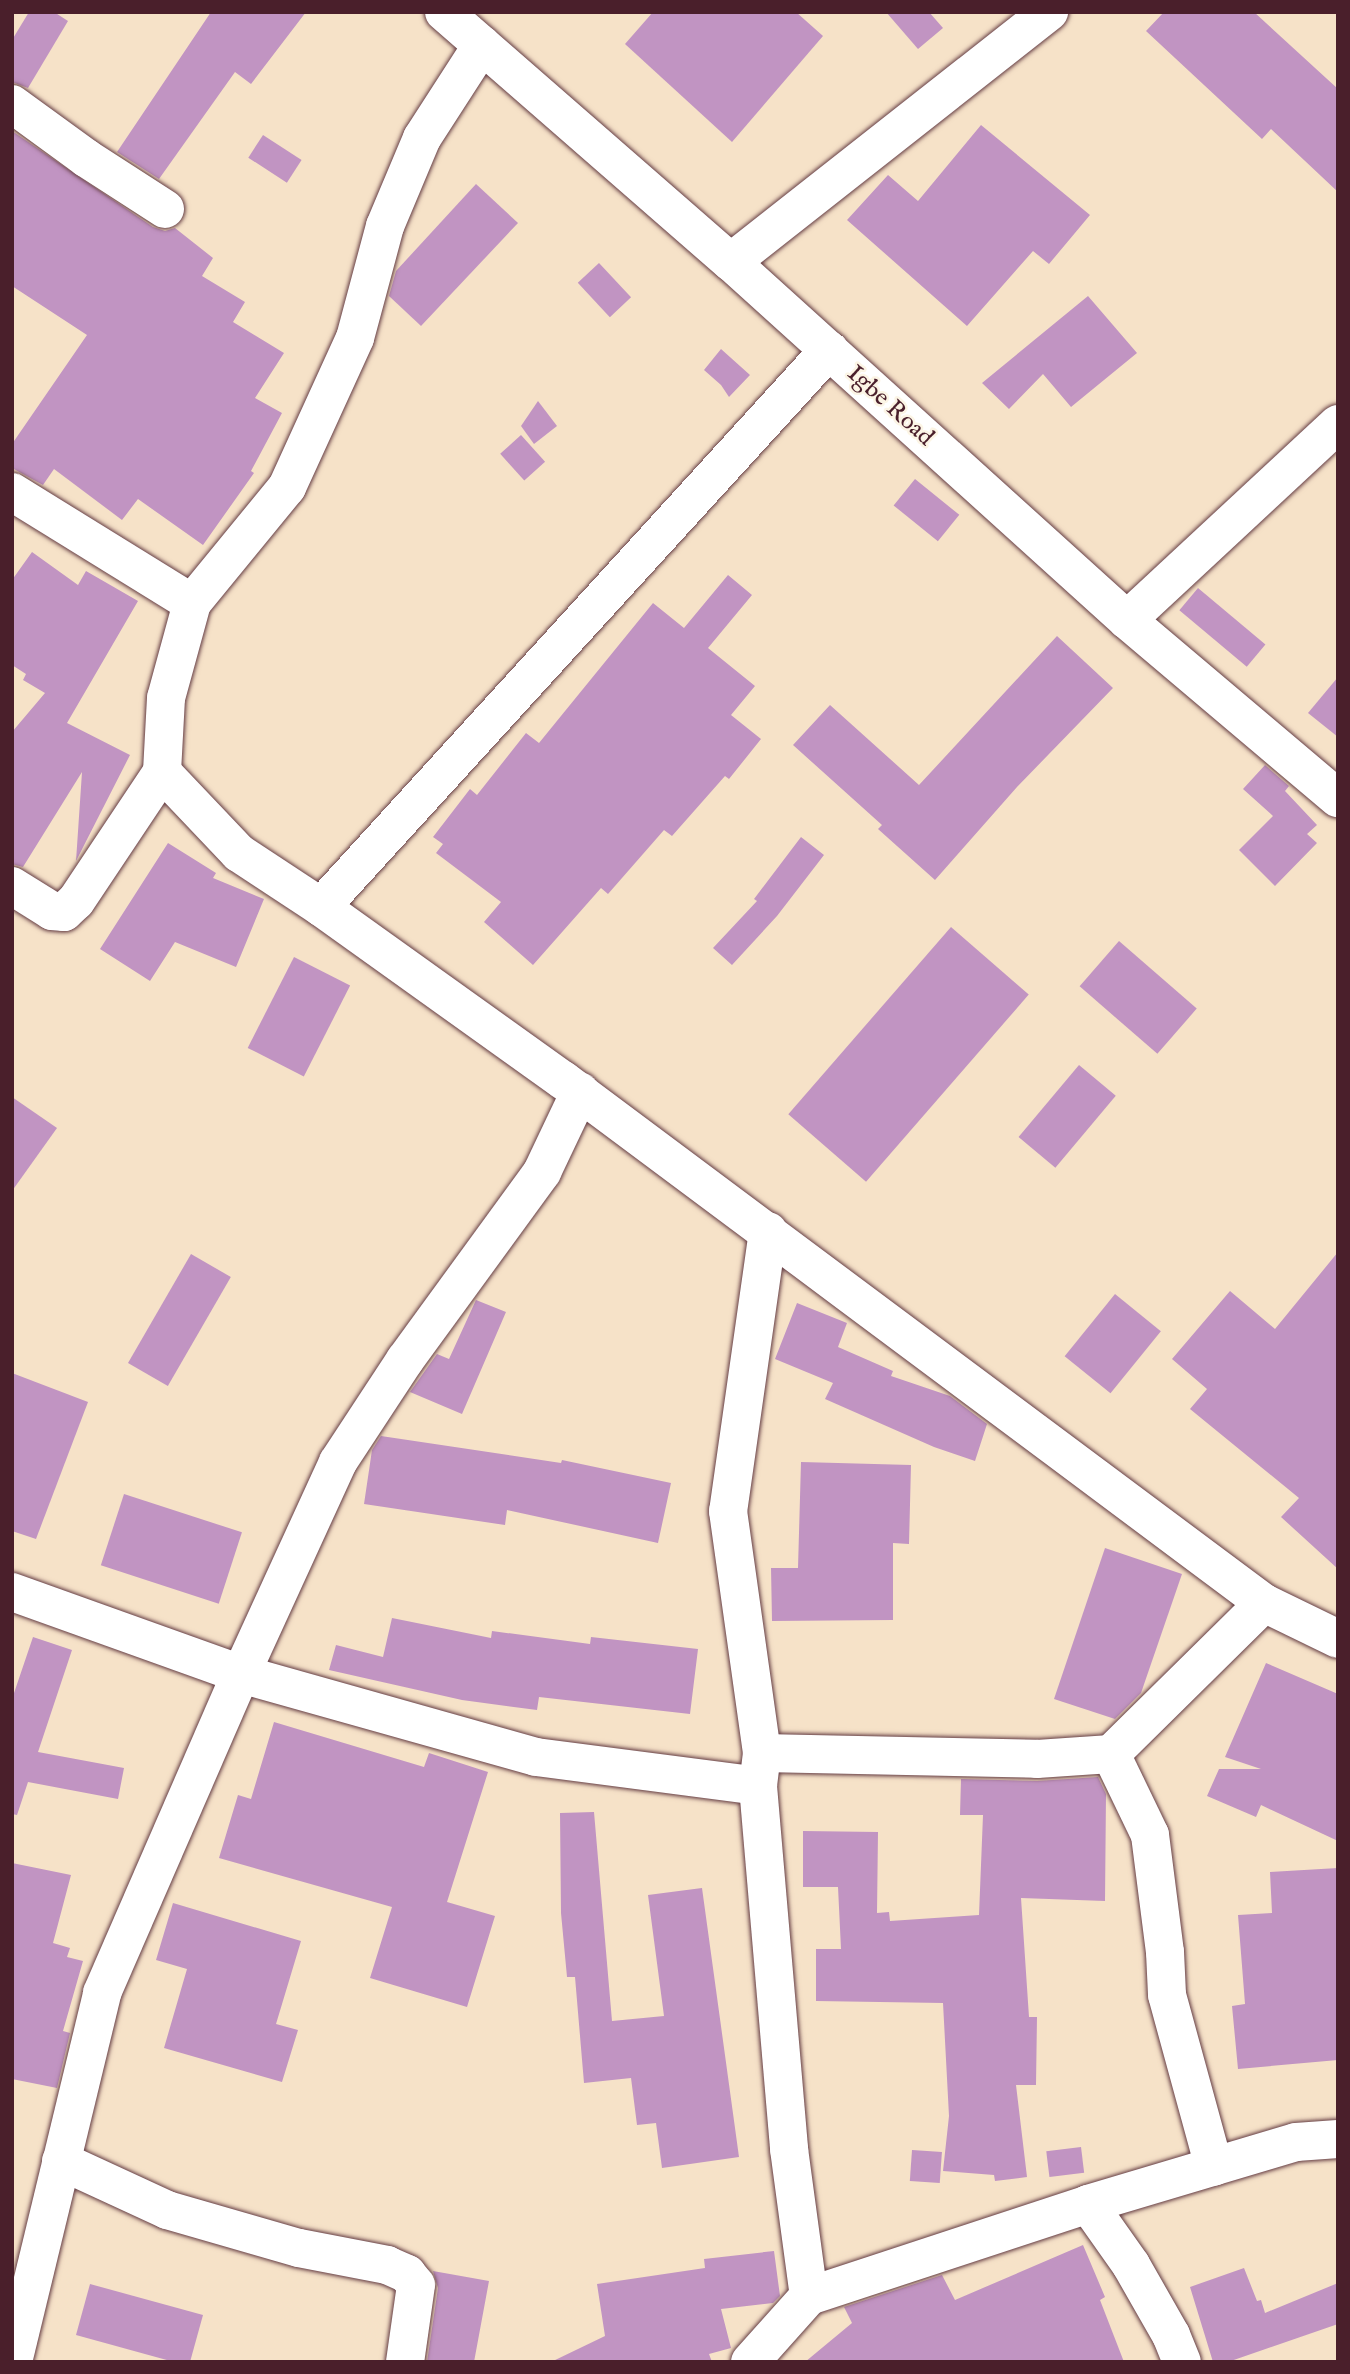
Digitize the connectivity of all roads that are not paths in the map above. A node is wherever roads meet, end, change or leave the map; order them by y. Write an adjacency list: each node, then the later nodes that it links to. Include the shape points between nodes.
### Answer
1 (444, 12): 3 (street, Igbe Road)
2 (1049, 12): 6 (street)
3 (482, 45): 6 (street, Igbe Road); 10 (street, via 422,138 385,226 355,338 287,487)
4 (12, 104): 5 (street)
5 (165, 209)
6 (731, 261): 7 (street, Igbe Road)
7 (829, 350): 11 (street, Igbe Road); 15 (street)
8 (1338, 424): 11 (street)
9 (12, 492): 10 (street)
10 (192, 603): 12 (street, via 166,698)
11 (1127, 620): 13 (street, Igbe Road)
12 (162, 772): 14 (street, via 76,901 64,912 52,912); 15 (street, via 239,853)
13 (1338, 798)
14 (12, 886)
15 (321, 907): 16 (street)
16 (580, 1093): 17 (street); 21 (street, via 542,1172 405,1360 338,1462)
17 (768, 1231): 19 (street); 23 (street, via 728,1511)
18 (12, 1592): 21 (street)
19 (1264, 1603): 20 (street); 22 (street)
20 (1338, 1639)
21 (241, 1674): 23 (street, via 536,1757); 25 (street, via 102,1993)
22 (1111, 1754): 23 (street); 26 (street, via 1150,1835 1167,1995)
23 (760, 1770): 28 (street, via 789,2149)
24 (1338, 2139): 26 (street, via 1296,2142)
25 (61, 2161): 29 (street); 30 (street, via 167,2210 299,2248 387,2265 407,2274 416,2286)
26 (1214, 2166): 27 (street)
27 (1088, 2204): 28 (street); 32 (street, via 1131,2265)
28 (809, 2296): 31 (street)
29 (13, 2362)
30 (405, 2362)
31 (750, 2362)
32 (1181, 2362)

